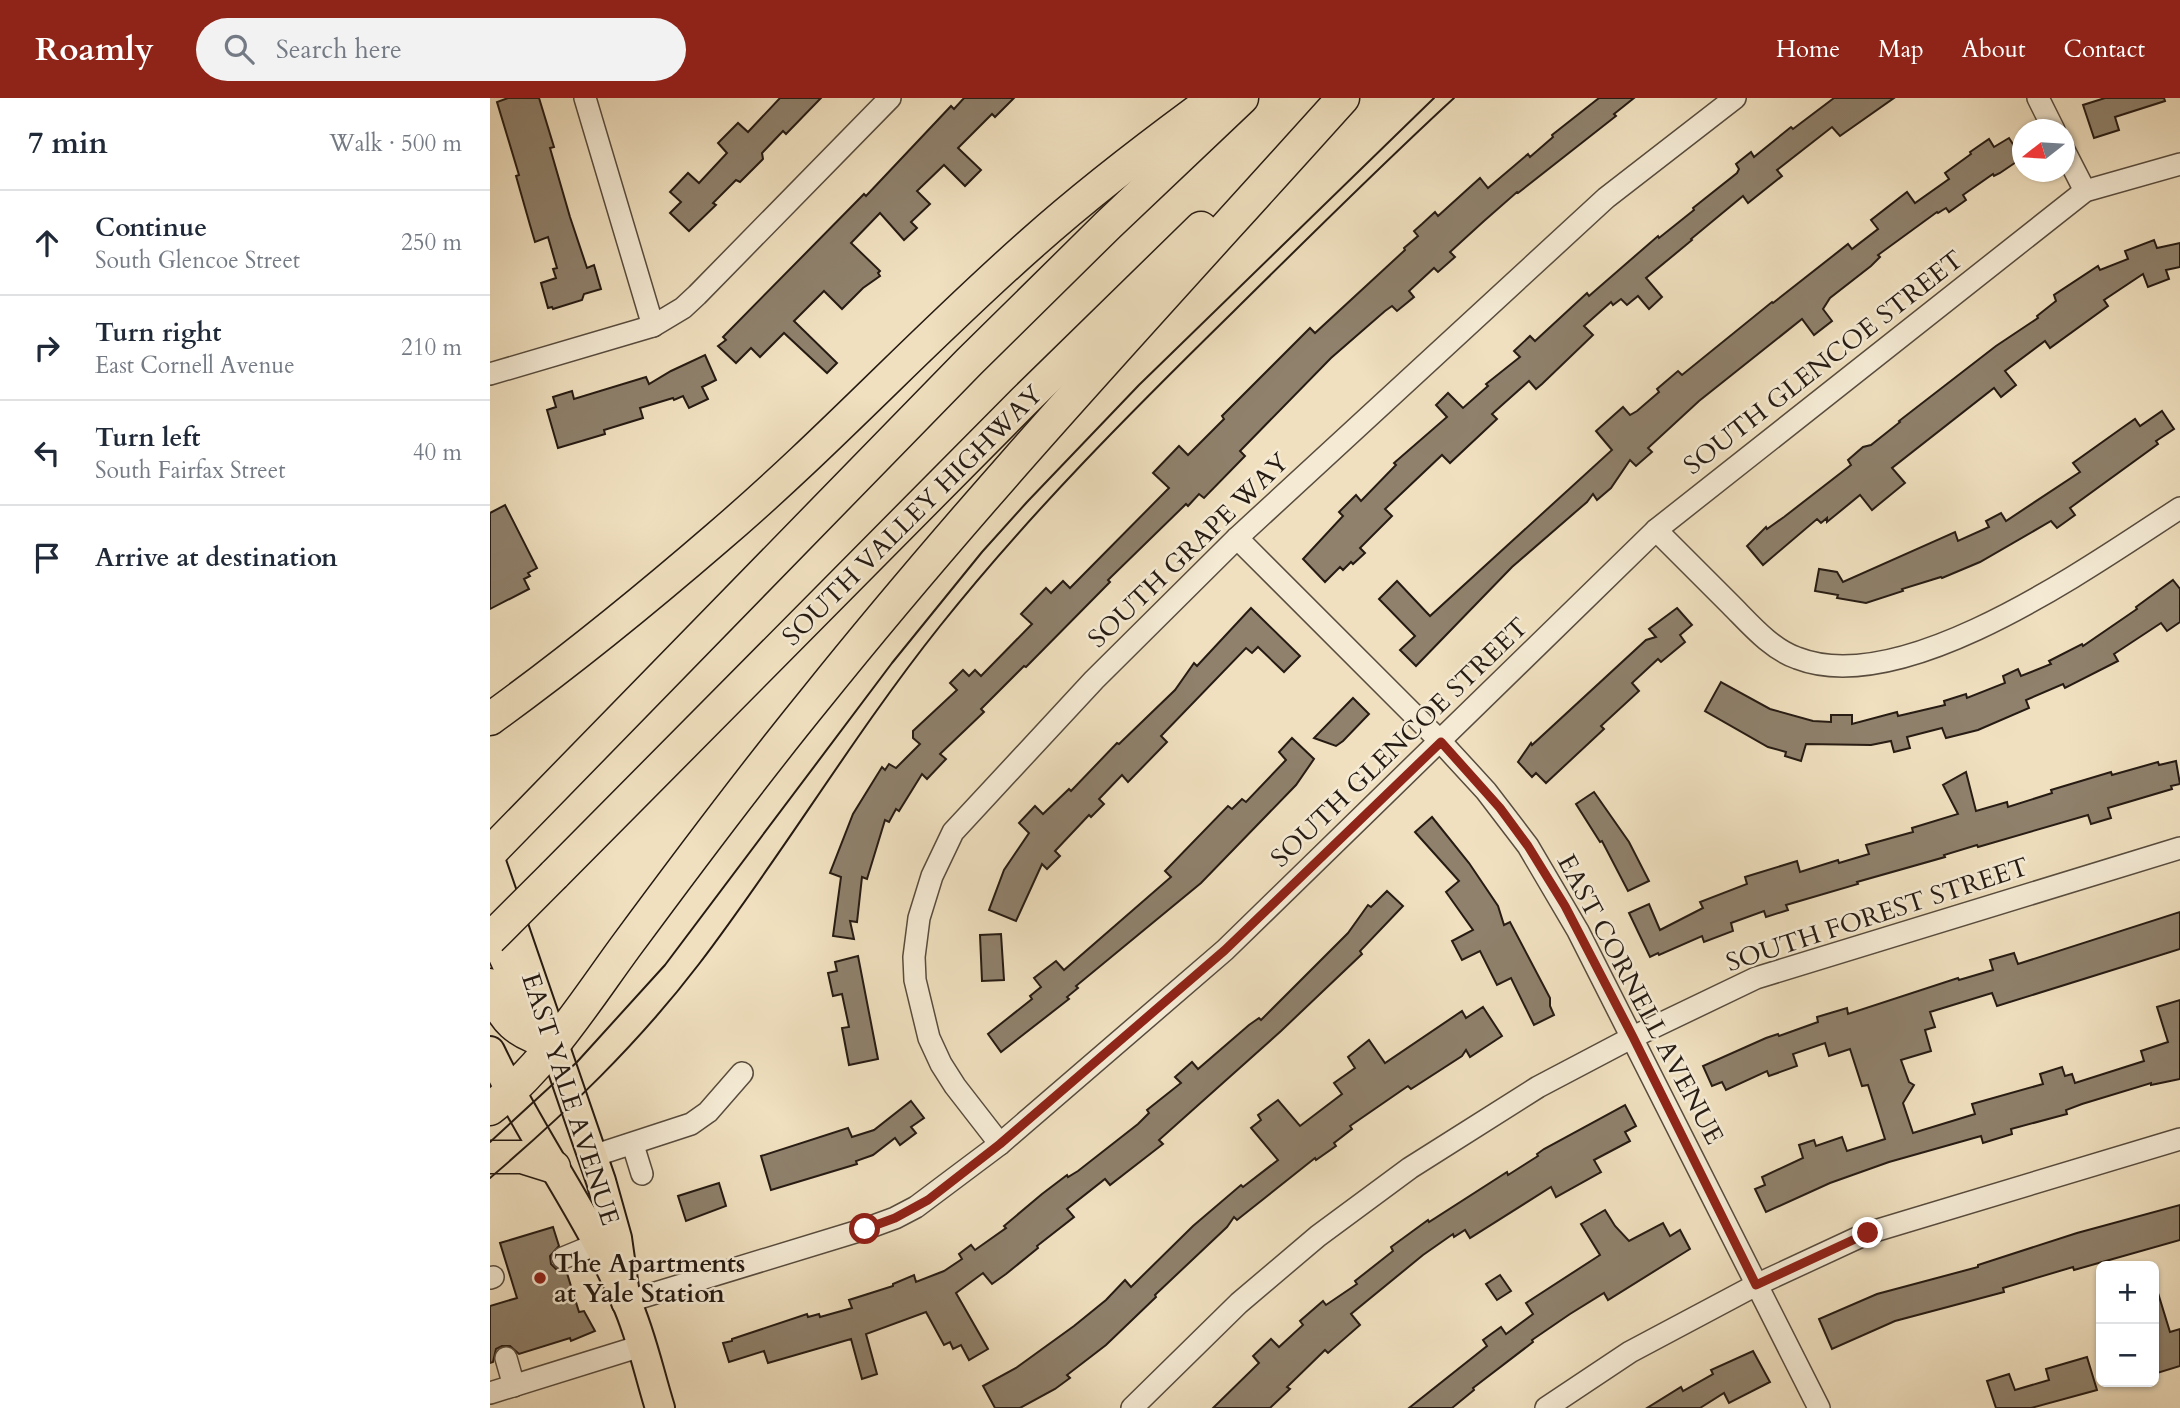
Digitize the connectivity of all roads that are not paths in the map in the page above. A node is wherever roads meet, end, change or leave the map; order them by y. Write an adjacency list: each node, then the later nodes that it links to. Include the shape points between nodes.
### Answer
1 (585, 98): 12 (street)
2 (890, 98): 12 (street, via 697,295)
3 (1215, 98): 17 (highway, via 1145,149 1031,244 718,537)
4 (1242, 98): 22 (highway, via 969,362)
5 (1342, 98): 25 (highway, SOUTH VALLEY HIGHWAY, bridge, via 1024,401); 28 (highway, via 882,617 731,806)
6 (1735, 98): 16 (street, SOUTH GRAPE WAY, via 1606,198)
7 (2038, 98): 8 (street)
8 (2048, 119)
9 (2180, 164): 11 (street, SOUTH GLENCOE STREET)
10 (2075, 171): 11 (street)
11 (2085, 191): 15 (street, SOUTH GLENCOE STREET)
12 (653, 326): 13 (street)
13 (490, 374)
14 (2180, 508): 15 (street, via 2020,608 1930,649 1835,668 1795,658 1762,636)
15 (1656, 530): 20 (street, SOUTH GLENCOE STREET)
16 (1237, 538): 20 (street, EAST CORNELL AVENUE); 33 (street, SOUTH GRAPE WAY, via 1094,680 953,832 932,876 919,918 914,957 921,1010 941,1064)
17 (547, 677): 18 (highway); 19 (highway)
18 (490, 699)
19 (490, 719)
20 (1441, 742): 27 (street, EAST CORNELL AVENUE, via 1528,846 1565,906); 33 (street, SOUTH GLENCOE STREET, via 1225,950)
21 (2180, 848): 27 (street, SOUTH FOREST STREET, via 1756,978)
22 (490, 853)
23 (490, 859): 28 (main road, EAST YALE AVENUE)
24 (490, 918): 28 (highway, via 515,980)
25 (490, 939)
26 (490, 985): 28 (highway, via 514,1026 530,1037)
27 (1633, 1037): 41 (street, EAST CORNELL AVENUE); 48 (street, SOUTH FOREST STREET, via 1516,1099 1370,1196 1257,1286)
28 (554, 1043): 31 (highway); 35 (main road, EAST YALE AVENUE)
29 (490, 1051): 31 (main road, EAST YALE AVENUE)
30 (742, 1073): 34 (street, via 701,1119)
31 (500, 1100): 37 (main road, EAST YALE AVENUE)
32 (2180, 1139): 41 (street, via 1868,1233)
33 (1000, 1144): 42 (street, SOUTH GLENCOE STREET, via 928,1200 895,1218)
34 (633, 1145): 35 (street); 38 (street)
35 (593, 1156): 42 (main road, EAST YALE AVENUE, via 617,1238)
36 (490, 1157): 37 (highway, via 523,1157)
37 (554, 1167): 39 (main road, EAST YALE AVENUE)
38 (642, 1174)
39 (597, 1244): 40 (street); 42 (main road, EAST YALE AVENUE)
40 (563, 1258)
41 (1756, 1285): 49 (street, via 1630,1352); 50 (street, EAST CORNELL AVENUE)
42 (626, 1301): 43 (main road, EAST YALE AVENUE)
43 (641, 1346): 45 (street); 47 (main road, EAST YALE AVENUE)
44 (506, 1358): 45 (street)
45 (514, 1386): 46 (street)
46 (490, 1393)
47 (660, 1408)
48 (1132, 1408)
49 (1546, 1408)
50 (1819, 1408)

